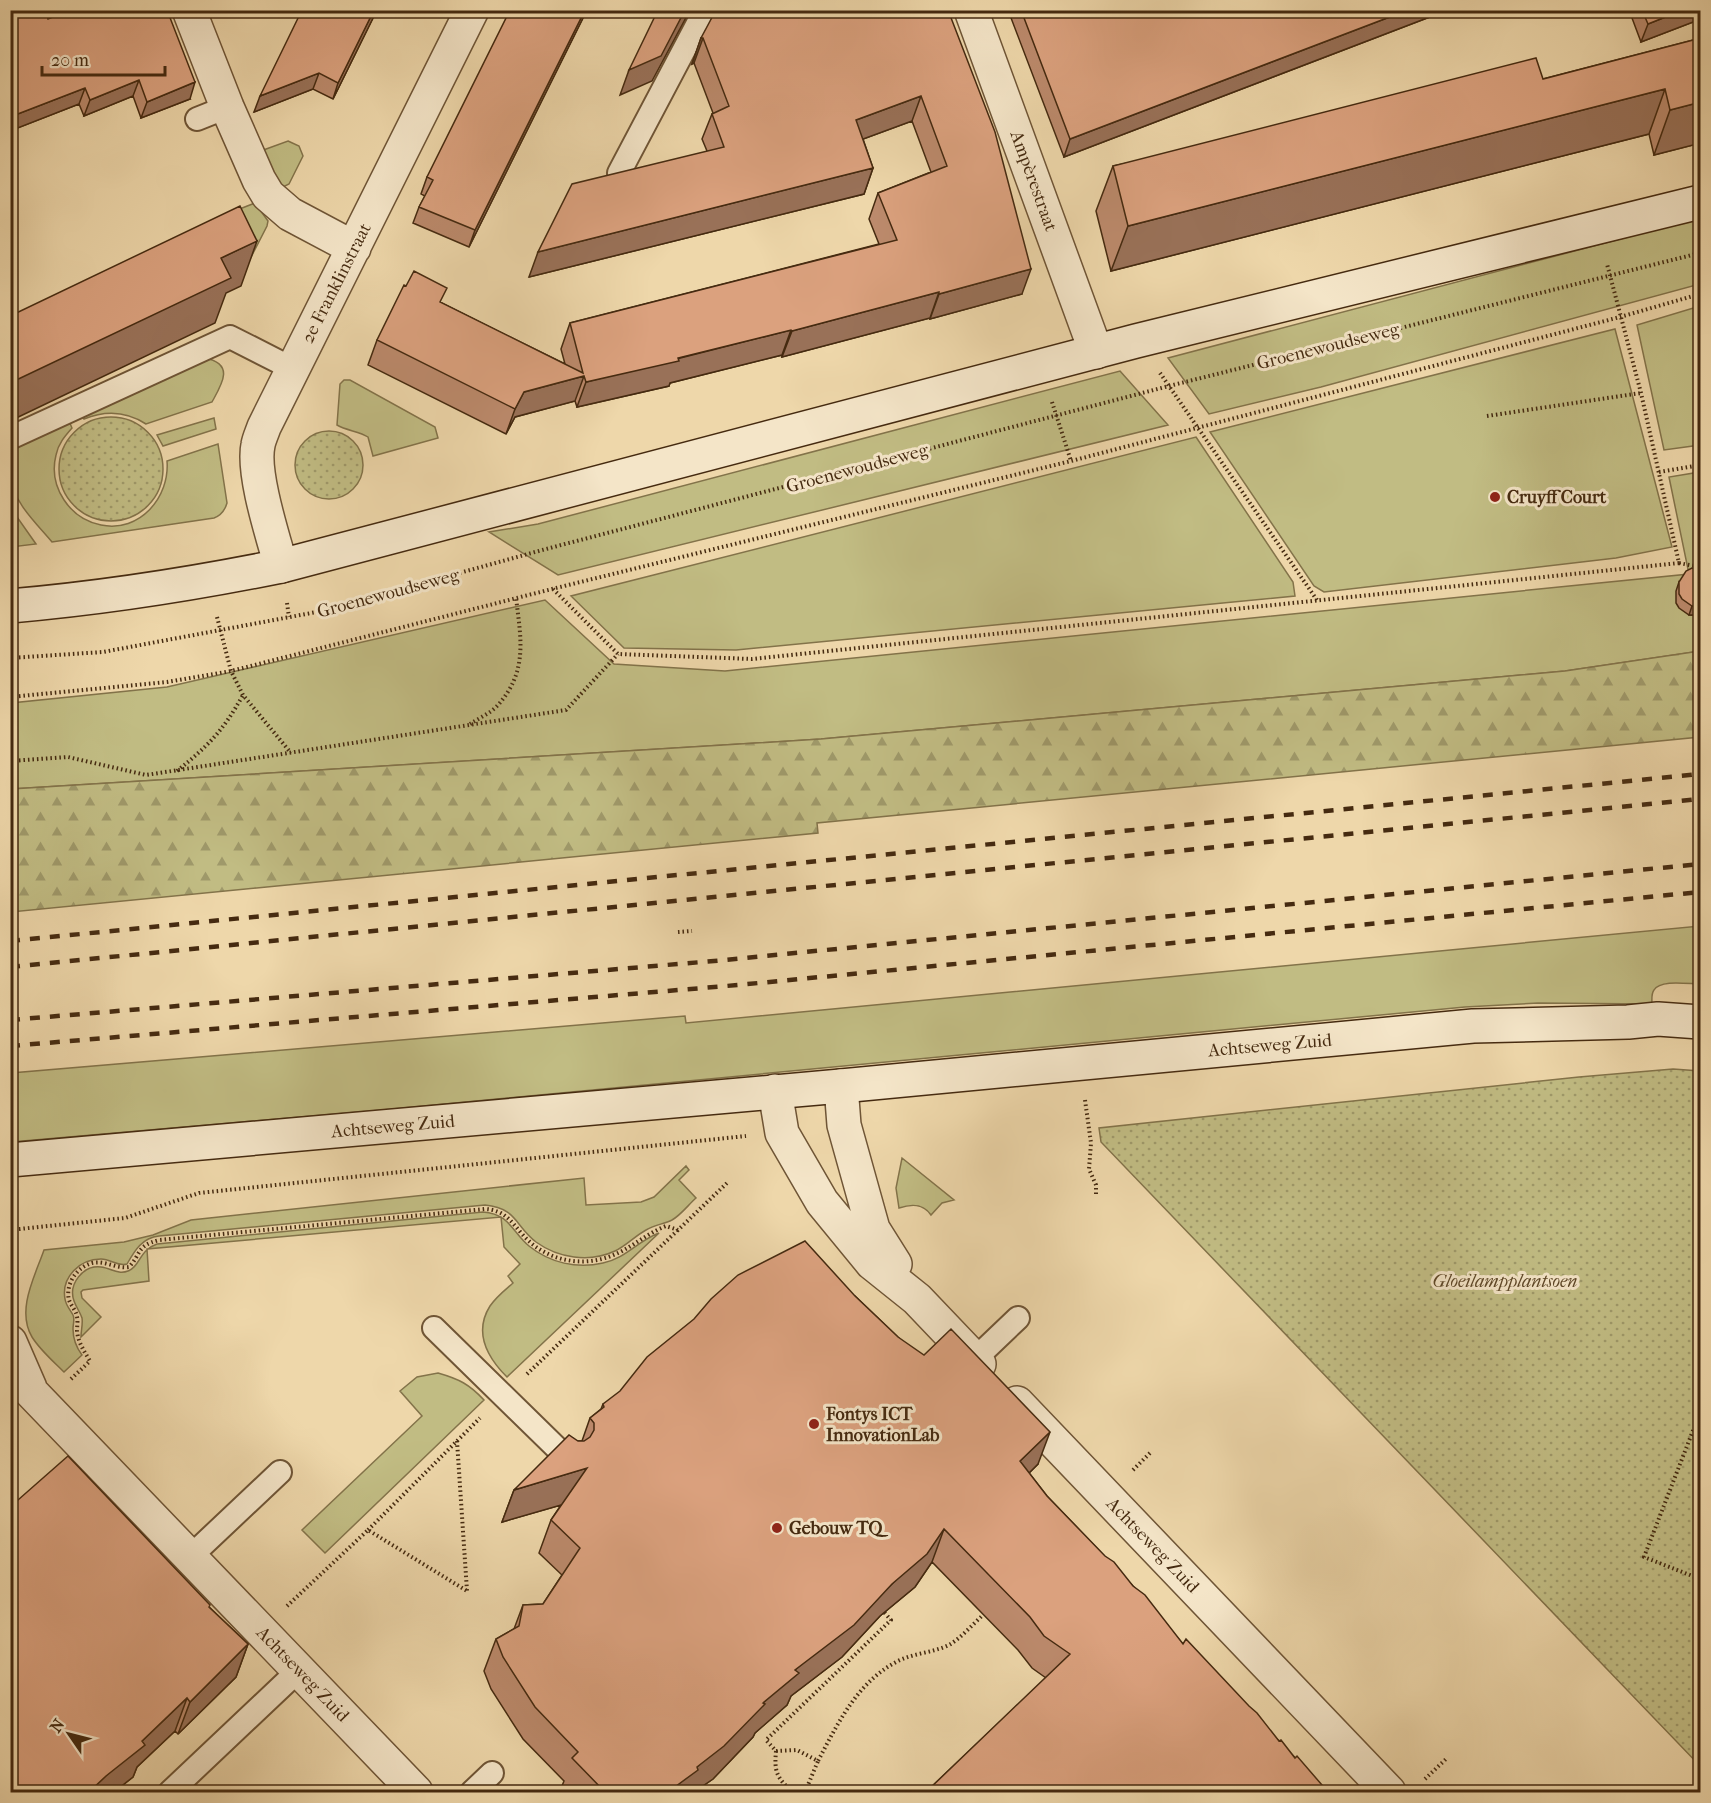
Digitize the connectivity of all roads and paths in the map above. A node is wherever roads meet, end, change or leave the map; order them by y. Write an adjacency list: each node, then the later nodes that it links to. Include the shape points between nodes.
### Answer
1 (189, 10): 5 (street)
2 (472, 10): 9 (street, 2e Franklinstraat)
3 (705, 10): 7 (lane)
4 (971, 10): 14 (street, Ampèrestraat)
5 (227, 107): 6 (lane); 9 (street, via 268,195 290,214)
6 (197, 119)
7 (620, 173)
8 (1701, 202): 14 (street)
9 (354, 248): 15 (street, 2e Franklinstraat)
10 (1701, 253): 11 (path, Groenewoudseweg)
11 (1609, 275): 13 (path); 16 (path, Groenewoudseweg)
12 (1701, 294): 13 (path)
13 (1620, 317): 17 (path); 20 (path)
14 (1096, 352): 26 (street)
15 (293, 369): 21 (lane, via 230,337); 26 (street, 2e Franklinstraat, via 257,445 263,499)
16 (1170, 386): 18 (path, Groenewoudseweg); 20 (path)
17 (1641, 393): 19 (path); 24 (path)
18 (1056, 416): 22 (path); 32 (path, Groenewoudseweg, via 322,611)
19 (1486, 416)
20 (1198, 428): 22 (path); 30 (path)
21 (10, 438)
22 (1071, 462): 28 (path)
23 (1701, 465): 24 (path)
24 (1659, 472): 25 (path)
25 (1679, 562): 27 (path); 30 (path)
26 (281, 566): 31 (street, via 80,600)
27 (1701, 567)
28 (552, 589): 29 (path); 33 (path)
29 (516, 598): 35 (path); 38 (path, via 522,648 516,678 497,706)
30 (1317, 600): 33 (path, via 752,659)
31 (10, 606)
32 (221, 630): 34 (path, Groenewoudseweg, via 103,652); 35 (path)
33 (618, 654): 38 (path, via 566,710)
34 (10, 658)
35 (231, 671): 36 (path); 37 (path, via 167,682)
36 (243, 694): 39 (path); 41 (path, via 216,736)
37 (10, 697)
38 (467, 726): 39 (path)
39 (292, 753): 41 (path)
40 (10, 761): 41 (path, via 68,757 146,775)
41 (176, 771)
42 (692, 931): 43 (path)
43 (678, 932)
44 (1701, 1022): 45 (street, Achtseweg Zuid, via 1658,1019 1473,1026)
45 (841, 1086): 46 (street, Achtseweg Zuid); 52 (street, Achtseweg Zuid, via 844,1125 873,1229)
46 (775, 1091): 48 (street, Achtseweg Zuid); 52 (street, Achtseweg Zuid, via 782,1133 822,1202 872,1263)
47 (1085, 1099): 50 (path, via 1091,1143 1089,1169 1096,1185)
48 (10, 1160)
49 (727, 1183): 51 (path)
50 (1095, 1196)
51 (678, 1230): 57 (path, via 666,1226 618,1254 585,1262 547,1253 508,1218 486,1209 150,1242 140,1249 129,1267 93,1263 74,1276 69,1300 78,1318 80,1343 90,1360); 58 (path)
52 (917, 1299): 56 (street, Achtseweg Zuid)
53 (1018, 1318): 56 (lane)
54 (434, 1328): 58 (lane)
55 (10, 1342): 57 (street, Achtseweg Zuid)
56 (975, 1359): 74 (street, Achtseweg Zuid)
57 (24, 1389): 64 (street, Achtseweg Zuid)
58 (503, 1397): 60 (path); 61 (lane)
59 (1701, 1431): 65 (path, via 1694,1428 1644,1557)
60 (457, 1441): 63 (path); 63 (path, via 467,1591)
61 (569, 1460)
62 (280, 1472): 64 (lane)
63 (368, 1530): 68 (path)
64 (191, 1556): 68 (street, Achtseweg Zuid)
65 (1701, 1579)
66 (884, 1612): 70 (path, via 891,1620 766,1740)
67 (983, 1615): 72 (path, via 949,1644 910,1655 870,1681 849,1705)
68 (261, 1630): 69 (street, Achtseweg Zuid)
69 (299, 1670): 75 (lane); 76 (street, Achtseweg Zuid)
70 (776, 1751): 72 (path, via 797,1750); 78 (path, via 778,1778)
71 (1446, 1758): 74 (path)
72 (818, 1761): 79 (path)
73 (492, 1773): 77 (lane)
74 (1404, 1789)
75 (170, 1792)
76 (416, 1792)
77 (472, 1792)
78 (792, 1792)
79 (805, 1792)

